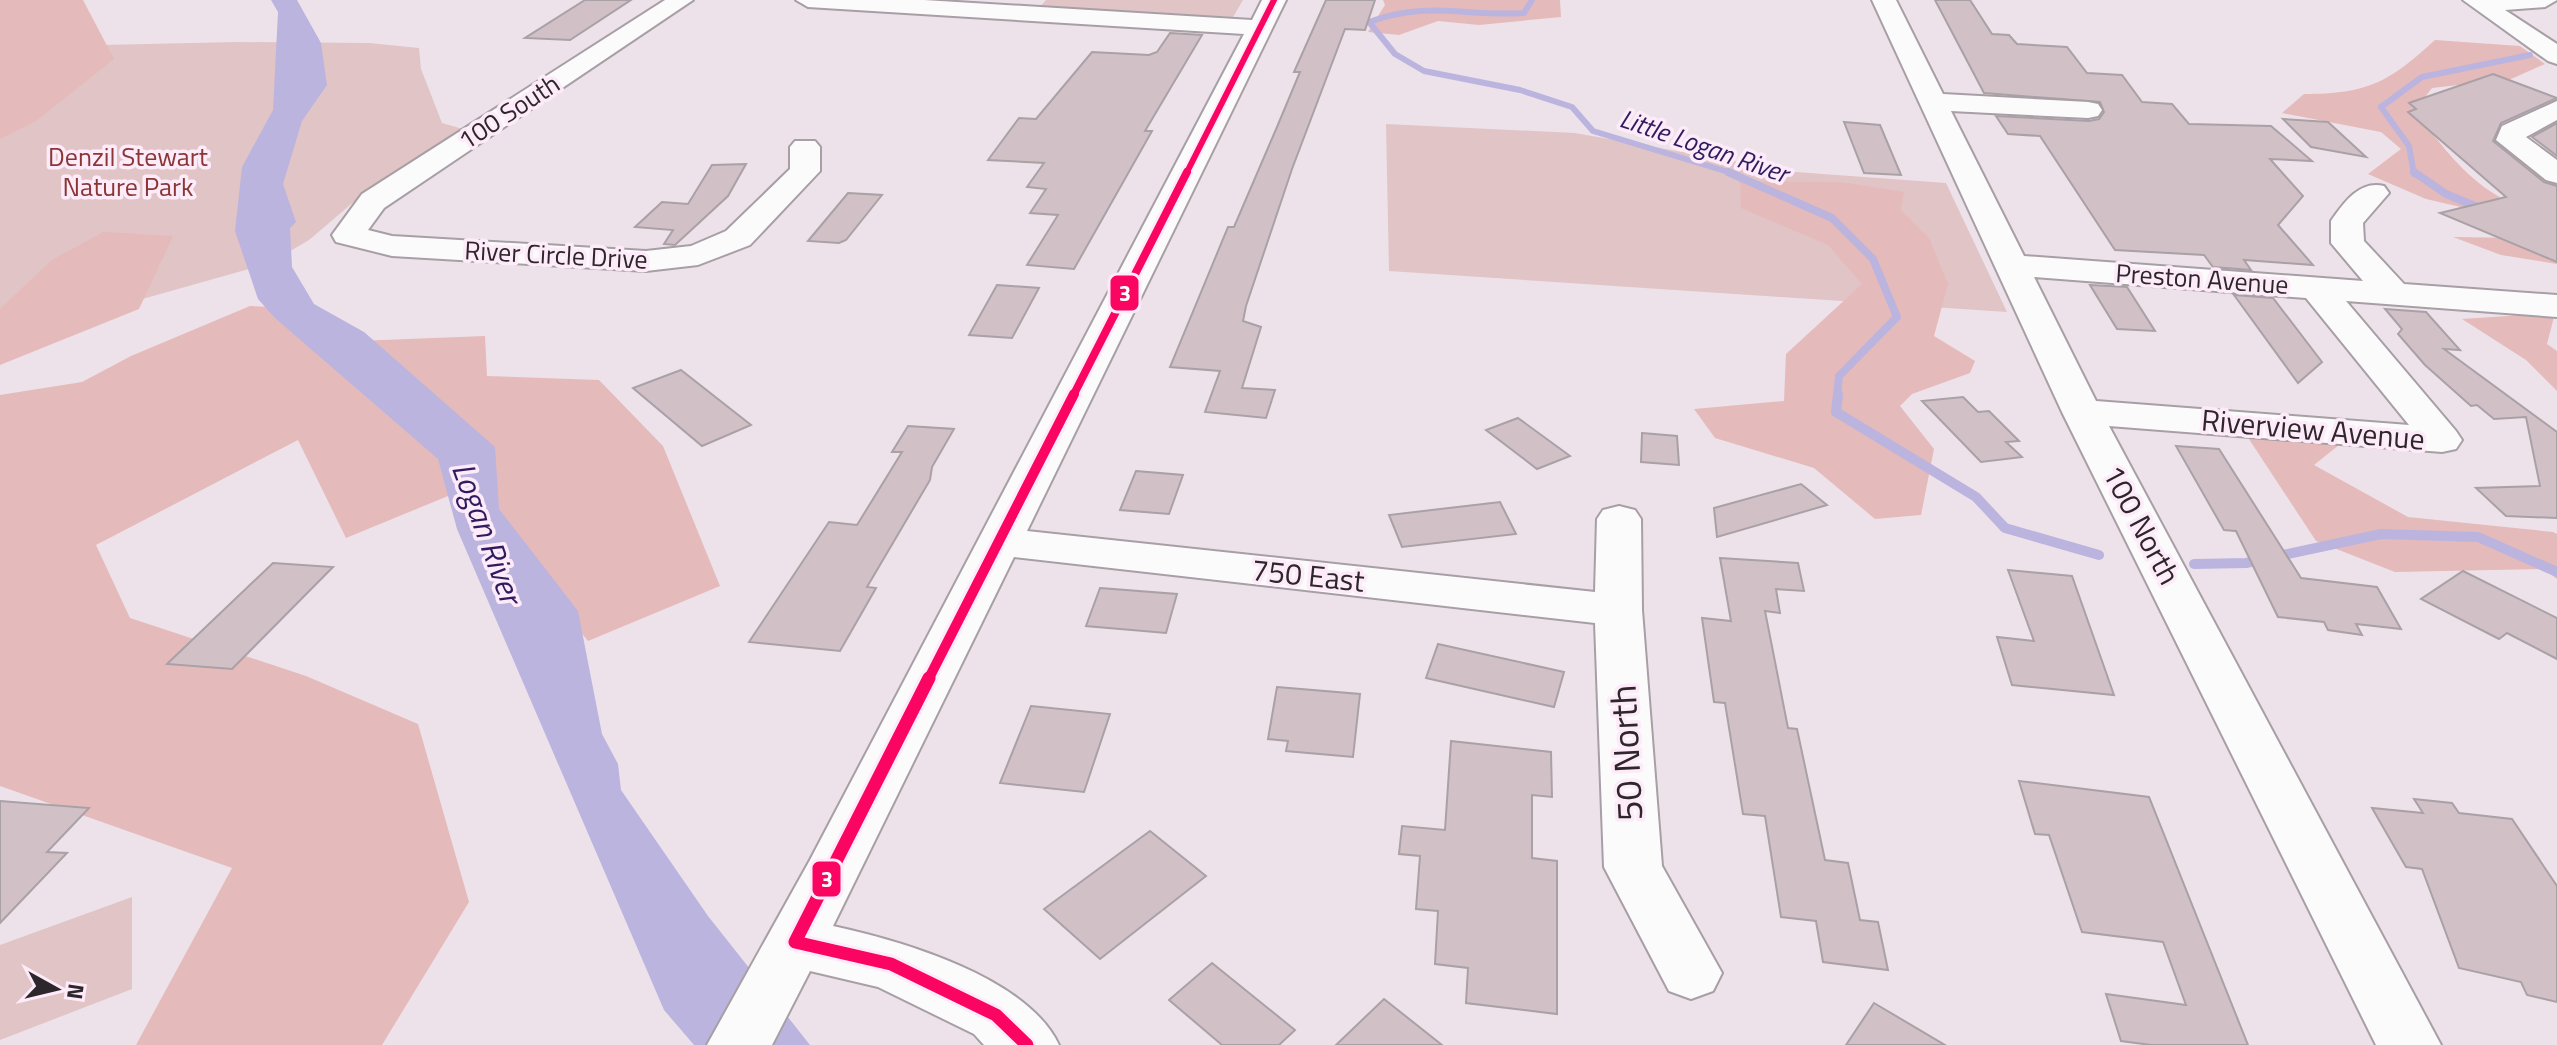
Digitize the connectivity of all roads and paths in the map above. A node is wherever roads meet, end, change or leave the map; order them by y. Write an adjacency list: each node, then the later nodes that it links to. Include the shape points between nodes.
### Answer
1 (681, 0): 15 (street, 100 South, via 373,201)
2 (808, 0): 6 (street)
3 (1884, 0): 9 (street, 100 North)
4 (2545, 0): 5 (street)
5 (2477, 2): 8 (street)
6 (1017, 6): 7 (street)
7 (1266, 14): 22 (street)
8 (2557, 56)
9 (1935, 102): 11 (street); 16 (street, 100 North)
10 (2557, 109): 13 (street, via 2512,132 2511,140)
11 (2088, 110)
12 (805, 147): 15 (street, River Circle Drive, via 805,171 738,238 698,255 630,261 392,246)
13 (2557, 174)
14 (2373, 193): 18 (street, via 2347,221 2348,243)
15 (348, 235)
16 (2012, 265): 17 (street, Preston Avenue); 20 (street, 100 North)
17 (2317, 288): 18 (street, Preston Avenue); 20 (street, Riverview Avenue, via 2442,440)
18 (2393, 293): 19 (street, Preston Avenue)
19 (2557, 306)
20 (2082, 412): 28 (street, 100 North)
21 (1619, 519): 23 (street, 50 North)
22 (999, 542): 23 (street, 750 East); 24 (street)
23 (1618, 610): 25 (street, 50 North, via 1633,867)
24 (795, 942): 26 (street); 27 (street, via 891,964 996,1015)
25 (1691, 973)
26 (739, 1045)
27 (1027, 1045)
28 (2409, 1045)

